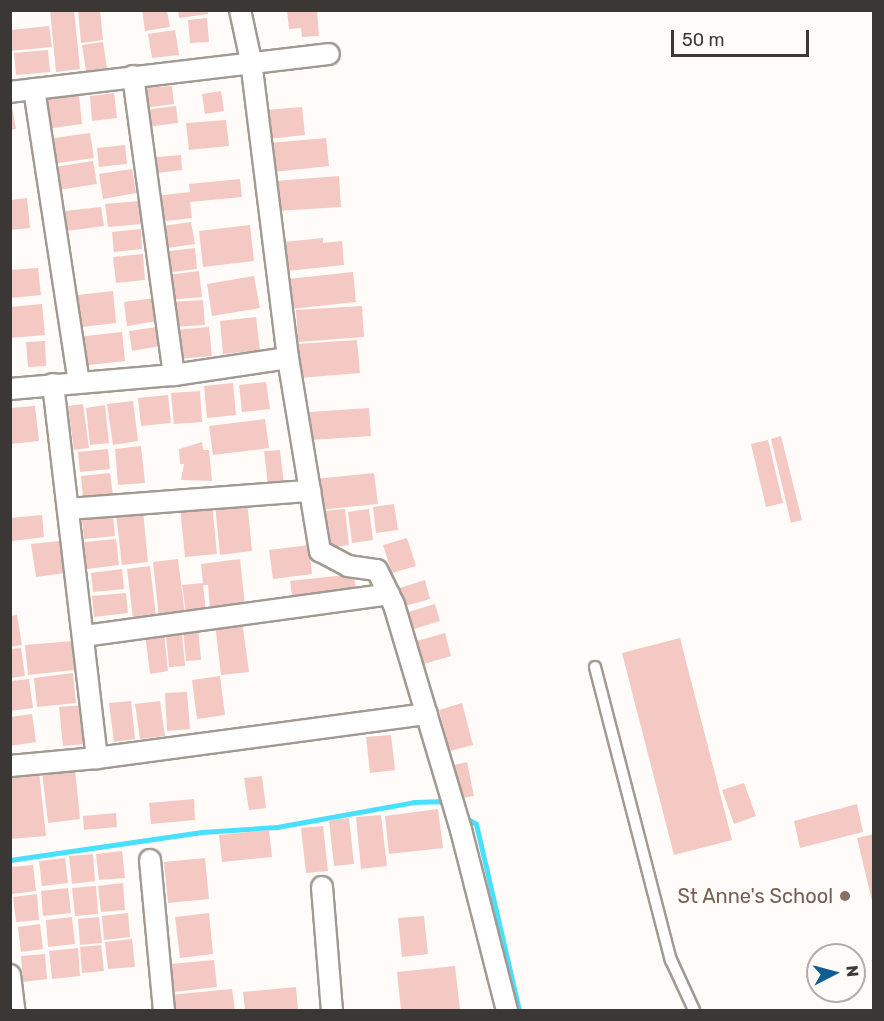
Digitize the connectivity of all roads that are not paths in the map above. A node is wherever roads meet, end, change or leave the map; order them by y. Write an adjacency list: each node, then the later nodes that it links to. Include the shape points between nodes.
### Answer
1 (240, 10): 3 (street)
2 (329, 54): 3 (street)
3 (251, 61): 4 (street); 7 (street)
4 (133, 76): 5 (street); 8 (street)
5 (34, 89): 6 (street); 9 (street)
6 (10, 92)
7 (288, 358): 8 (street); 12 (street)
8 (174, 375): 9 (street)
9 (78, 382): 10 (street)
10 (53, 384): 11 (street); 13 (street)
11 (10, 389)
12 (310, 491): 13 (street); 14 (street, via 320,551 348,566 377,570)
13 (68, 509): 15 (street)
14 (389, 594): 15 (street); 17 (street)
15 (84, 636): 18 (street)
16 (595, 667): 27 (lane, via 670,960)
17 (427, 714): 18 (street); 26 (street)
18 (98, 758): 19 (street)
19 (10, 766)
20 (150, 860): 24 (street)
21 (322, 887): 25 (street)
22 (10, 975): 23 (street)
23 (14, 1011)
24 (164, 1011)
25 (332, 1011)
26 (507, 1011)
27 (694, 1011)

